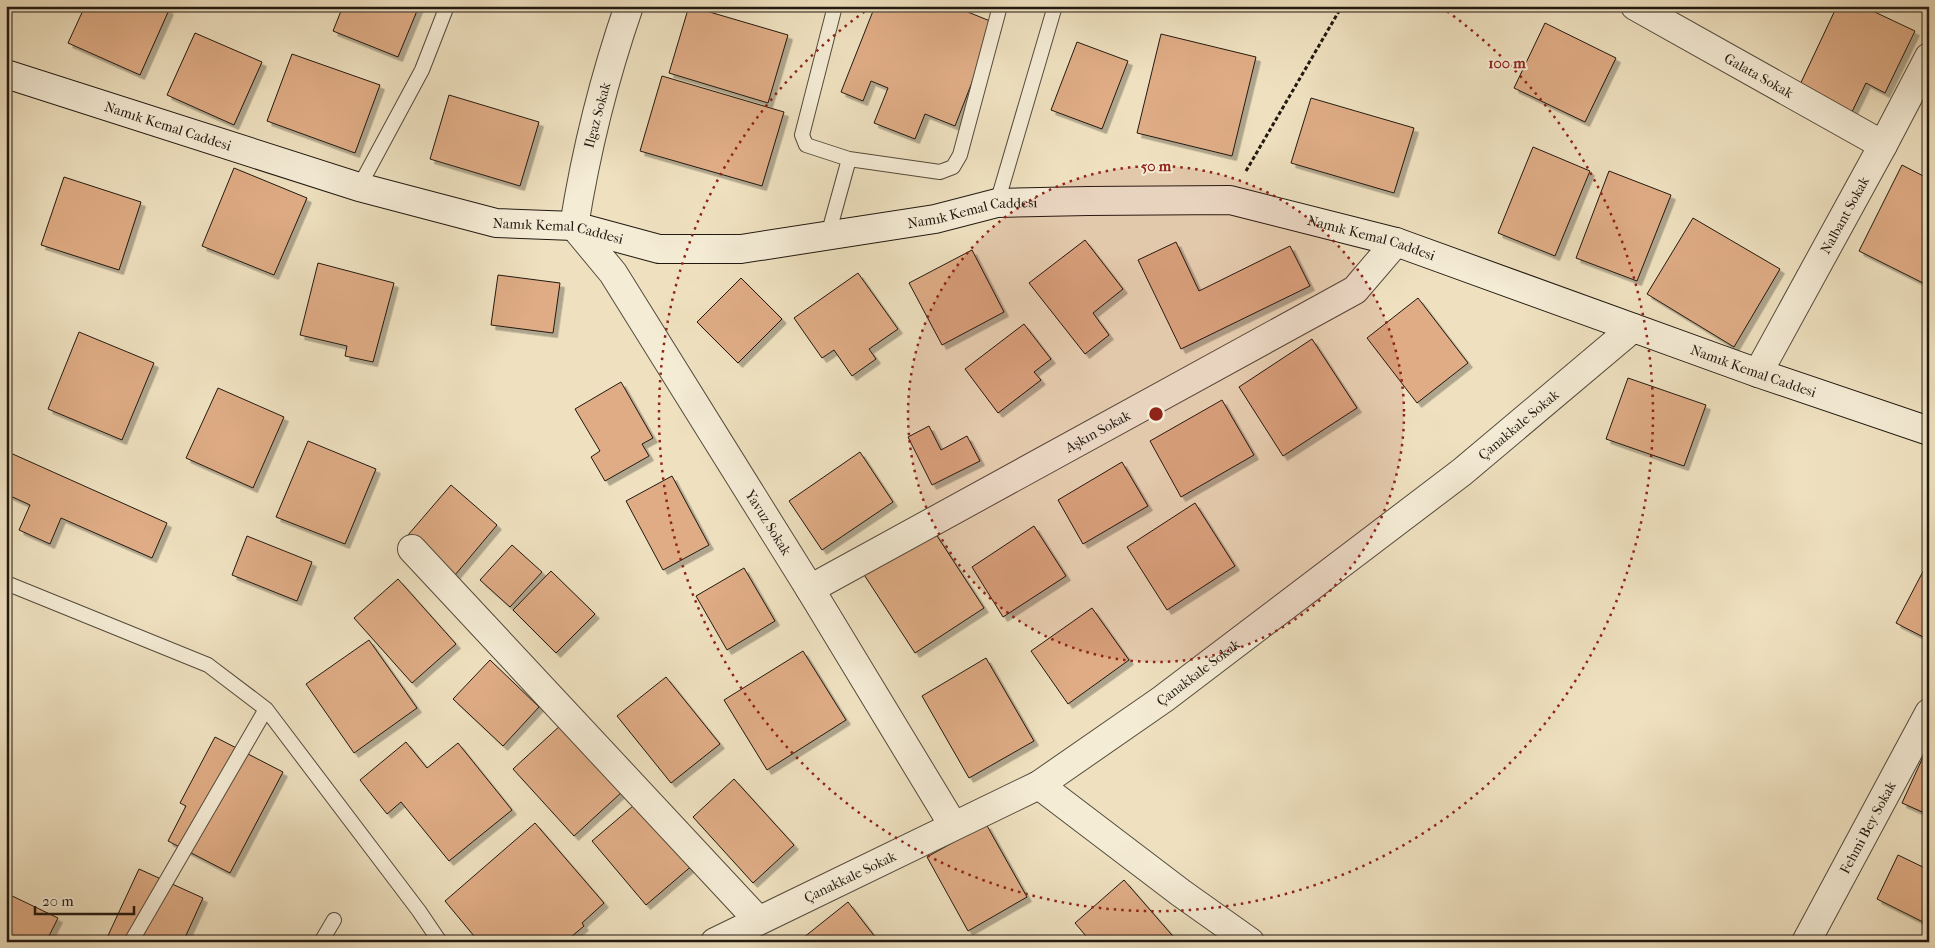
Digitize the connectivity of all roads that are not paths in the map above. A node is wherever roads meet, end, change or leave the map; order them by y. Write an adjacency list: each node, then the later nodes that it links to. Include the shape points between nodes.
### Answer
1 (447, 6): 11 (lane, via 422,70)
2 (629, 6): 13 (street, Ilgaz Sokak, via 583,168)
3 (836, 6): 10 (lane, via 802,135 806,145)
4 (1000, 6): 10 (lane, via 960,154 953,167 940,172)
5 (1055, 6): 12 (lane)
6 (1635, 6): 9 (street, Galata Sokak)
7 (1929, 56): 9 (street, Nalbant Sokak)
8 (6, 74): 11 (street, Namık Kemal Caddesi)
9 (1883, 145): 17 (street, Nalbant Sokak)
10 (849, 158): 14 (lane)
11 (359, 187): 13 (street, Namık Kemal Caddesi, via 496,223)
12 (996, 204): 14 (street, Namık Kemal Caddesi, via 935,219); 15 (street, Namık Kemal Caddesi, via 1230,200)
13 (574, 226): 14 (street, Namık Kemal Caddesi, via 659,248 741,249); 21 (street, Yavuz Sokak, via 613,273)
14 (828, 235)
15 (1396, 242): 16 (street, Namık Kemal Caddesi); 21 (street, Aşkın Sokak, via 1356,290)
16 (1633, 328): 17 (street, Namık Kemal Caddesi); 24 (street, Çanakkale Sokak, via 1462,472 1163,699)
17 (1758, 373): 18 (street, Namık Kemal Caddesi)
18 (1929, 432)
19 (412, 549): 27 (street)
20 (6, 583): 22 (lane, via 208,665)
21 (810, 589): 25 (street, Yavuz Sokak)
22 (266, 709): 28 (lane); 30 (lane)
23 (1929, 713): 33 (street, Fehmi Bey Sokak)
24 (1039, 785): 25 (street, Çanakkale Sokak); 32 (street)
25 (953, 825): 27 (street, Çanakkale Sokak)
26 (334, 920): 29 (lane)
27 (758, 920): 31 (street, Çanakkale Sokak)
28 (131, 942)
29 (321, 942)
30 (440, 942)
31 (716, 942)
32 (1250, 942)
33 (1806, 942)

